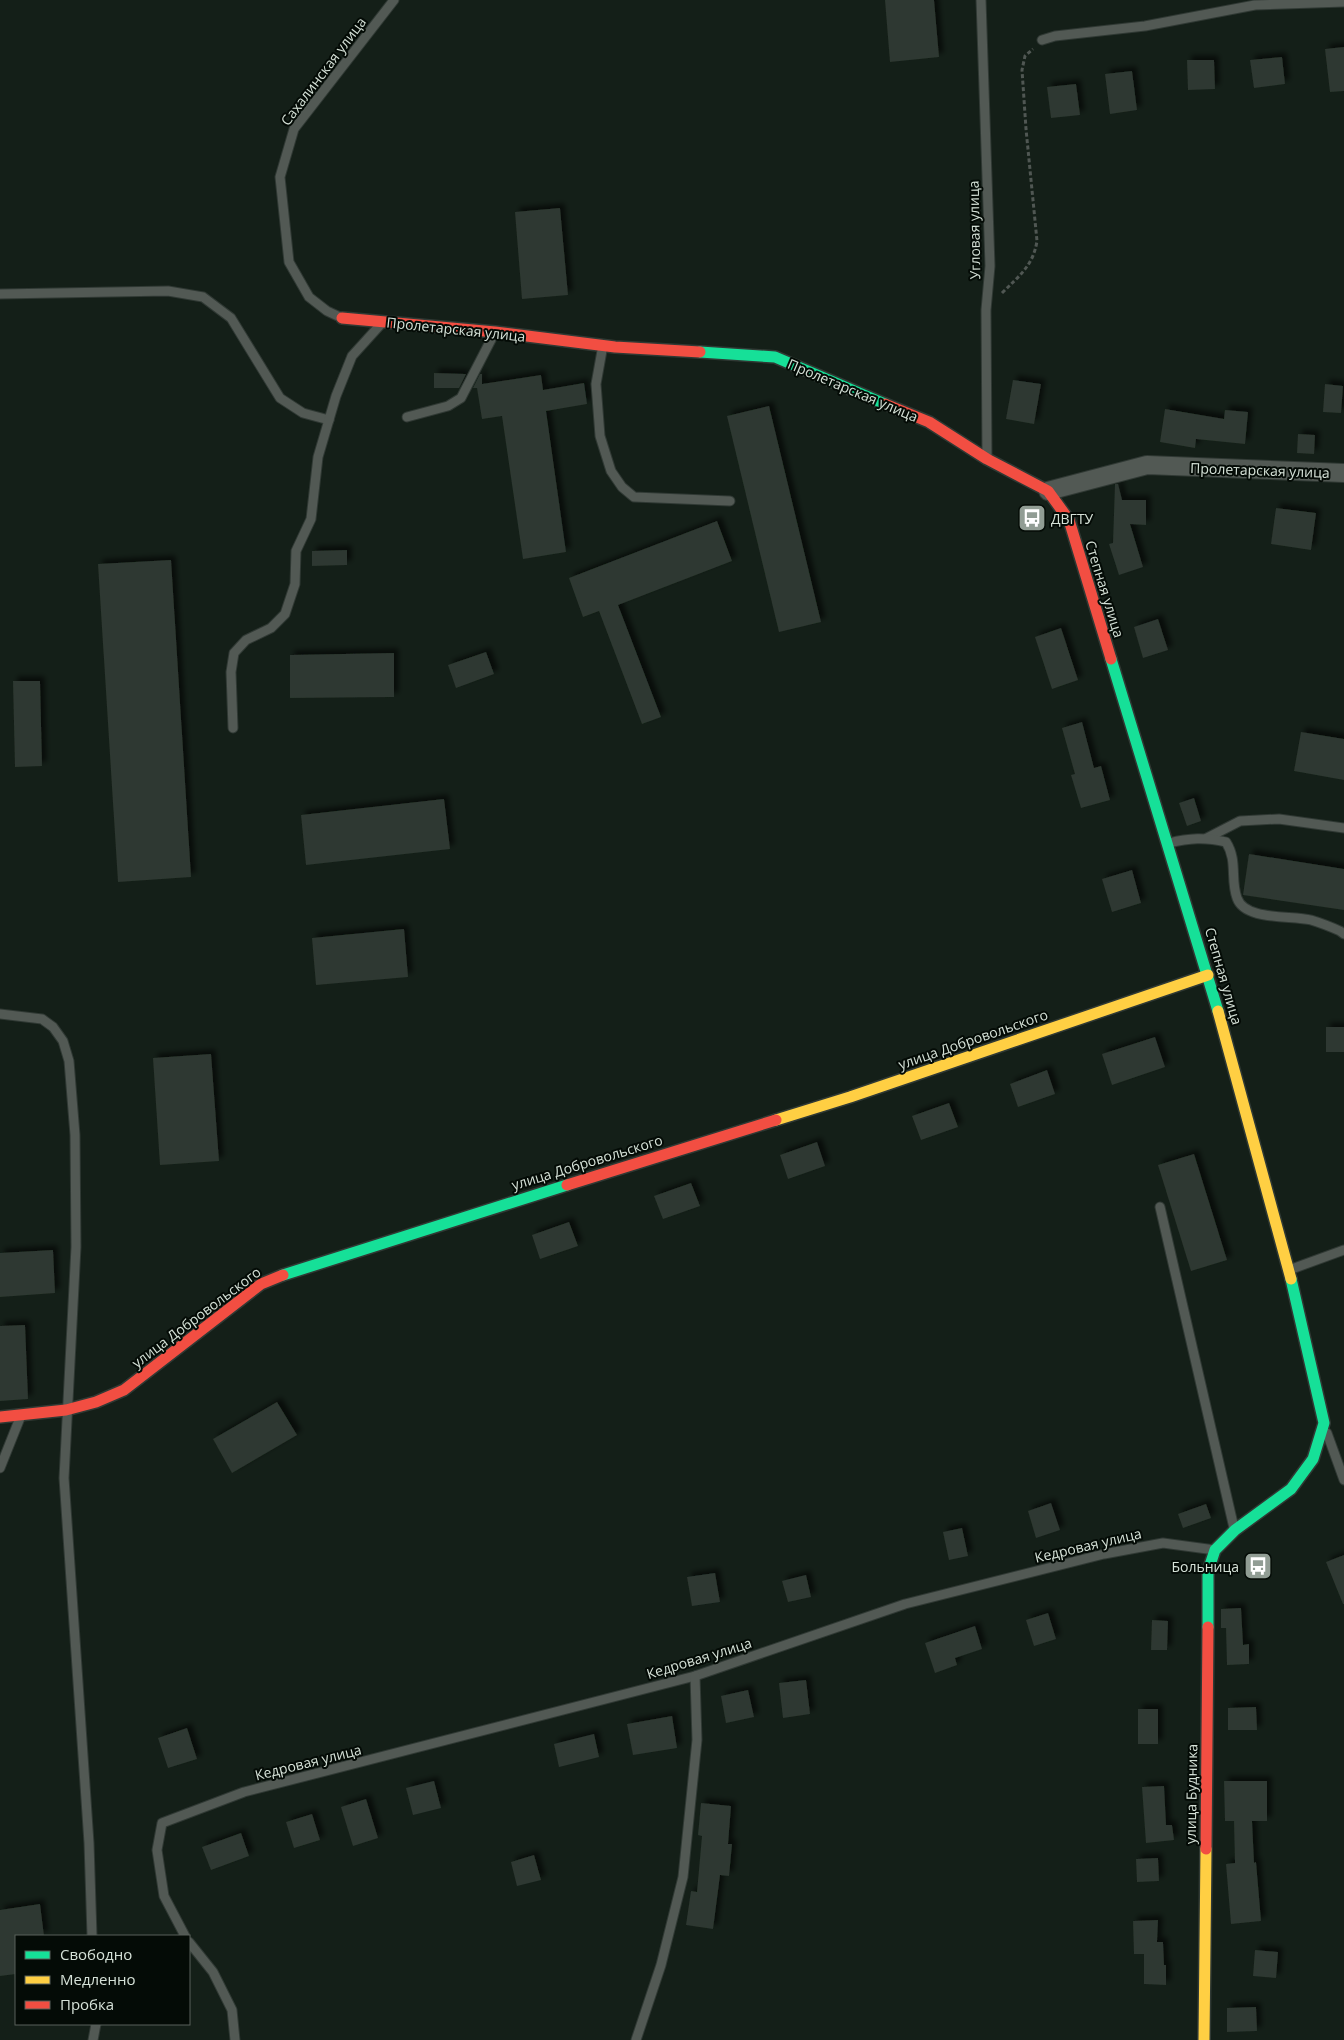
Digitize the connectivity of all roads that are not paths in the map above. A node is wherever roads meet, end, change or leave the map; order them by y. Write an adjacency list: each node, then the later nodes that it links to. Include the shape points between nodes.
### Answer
1 (394, 0): 6 (lane, Сахалинская улица, via 294,130 280,178 290,262 309,297)
2 (981, 0): 12 (lane, Угловая улица, via 990,266 986,310)
3 (1344, 2): 4 (lane, via 1255,5 1145,26)
4 (1042, 40)
5 (0, 294): 11 (lane, via 168,291 203,298 231,318 280,398 303,413)
6 (342, 318): 7 (street, Пролетарская улица)
7 (383, 322): 8 (street, Пролетарская улица); 11 (lane, via 352,356)
8 (496, 332): 9 (street, Пролетарская улица); 10 (lane, via 462,398 448,406)
9 (603, 345): 12 (street, Пролетарская улица, via 775,357 929,422); 15 (lane, via 596,384 600,436 611,472 622,487 634,497)
10 (407, 417)
11 (329, 420): 16 (lane, via 318,457 311,519 296,551 295,584 285,614 271,628 246,640 234,653 231,672)
12 (987, 459): 14 (street, Пролетарская улица)
13 (1344, 473): 14 (street, Пролетарская улица, via 1147,466)
14 (1048, 491): 19 (street, Степная улица, via 1068,520)
15 (730, 501)
16 (233, 728)
17 (1344, 828): 18 (lane, via 1279,819 1240,821)
18 (1207, 838): 19 (lane); 20 (lane, via 1226,842 1232,851 1237,897 1242,907 1254,913 1310,920)
19 (1168, 843): 21 (street, Степная улица)
20 (1344, 934)
21 (1208, 974): 25 (street, Степная улица); 26 (street, улица Добровольского, via 850,1097 284,1274 261,1284 124,1390)
22 (0, 1014): 26 (lane, via 42,1019 53,1026 63,1041 69,1061 75,1135 76,1247)
23 (1160, 1208): 32 (lane)
24 (1344, 1250): 25 (lane)
25 (1289, 1270): 29 (street, Степная улица)
26 (66, 1410): 27 (street, улица Добровольского); 35 (lane, via 64,1478 89,1843)
27 (21, 1415): 28 (street, улица Добровольского); 30 (lane)
28 (0, 1417)
29 (1324, 1423): 31 (lane, Степная улица); 32 (street, via 1314,1459 1291,1489)
30 (0, 1468)
31 (1344, 1480)
32 (1235, 1530): 33 (street)
33 (1215, 1550): 34 (lane, Кедровая улица, via 1163,1543 1104,1554 904,1604); 42 (street, улица Будника, via 1208,1571)
34 (695, 1676): 36 (lane, Кедровая улица, via 244,1792 162,1823 157,1850 164,1896); 41 (lane, via 697,1740 683,1877 661,1965)
35 (92, 1935)
36 (184, 1935)
37 (190, 1943): 40 (lane, via 214,1972 232,2010)
38 (96, 2025): 39 (lane)
39 (93, 2040)
40 (235, 2040)
41 (636, 2040)
42 (1204, 2040)

